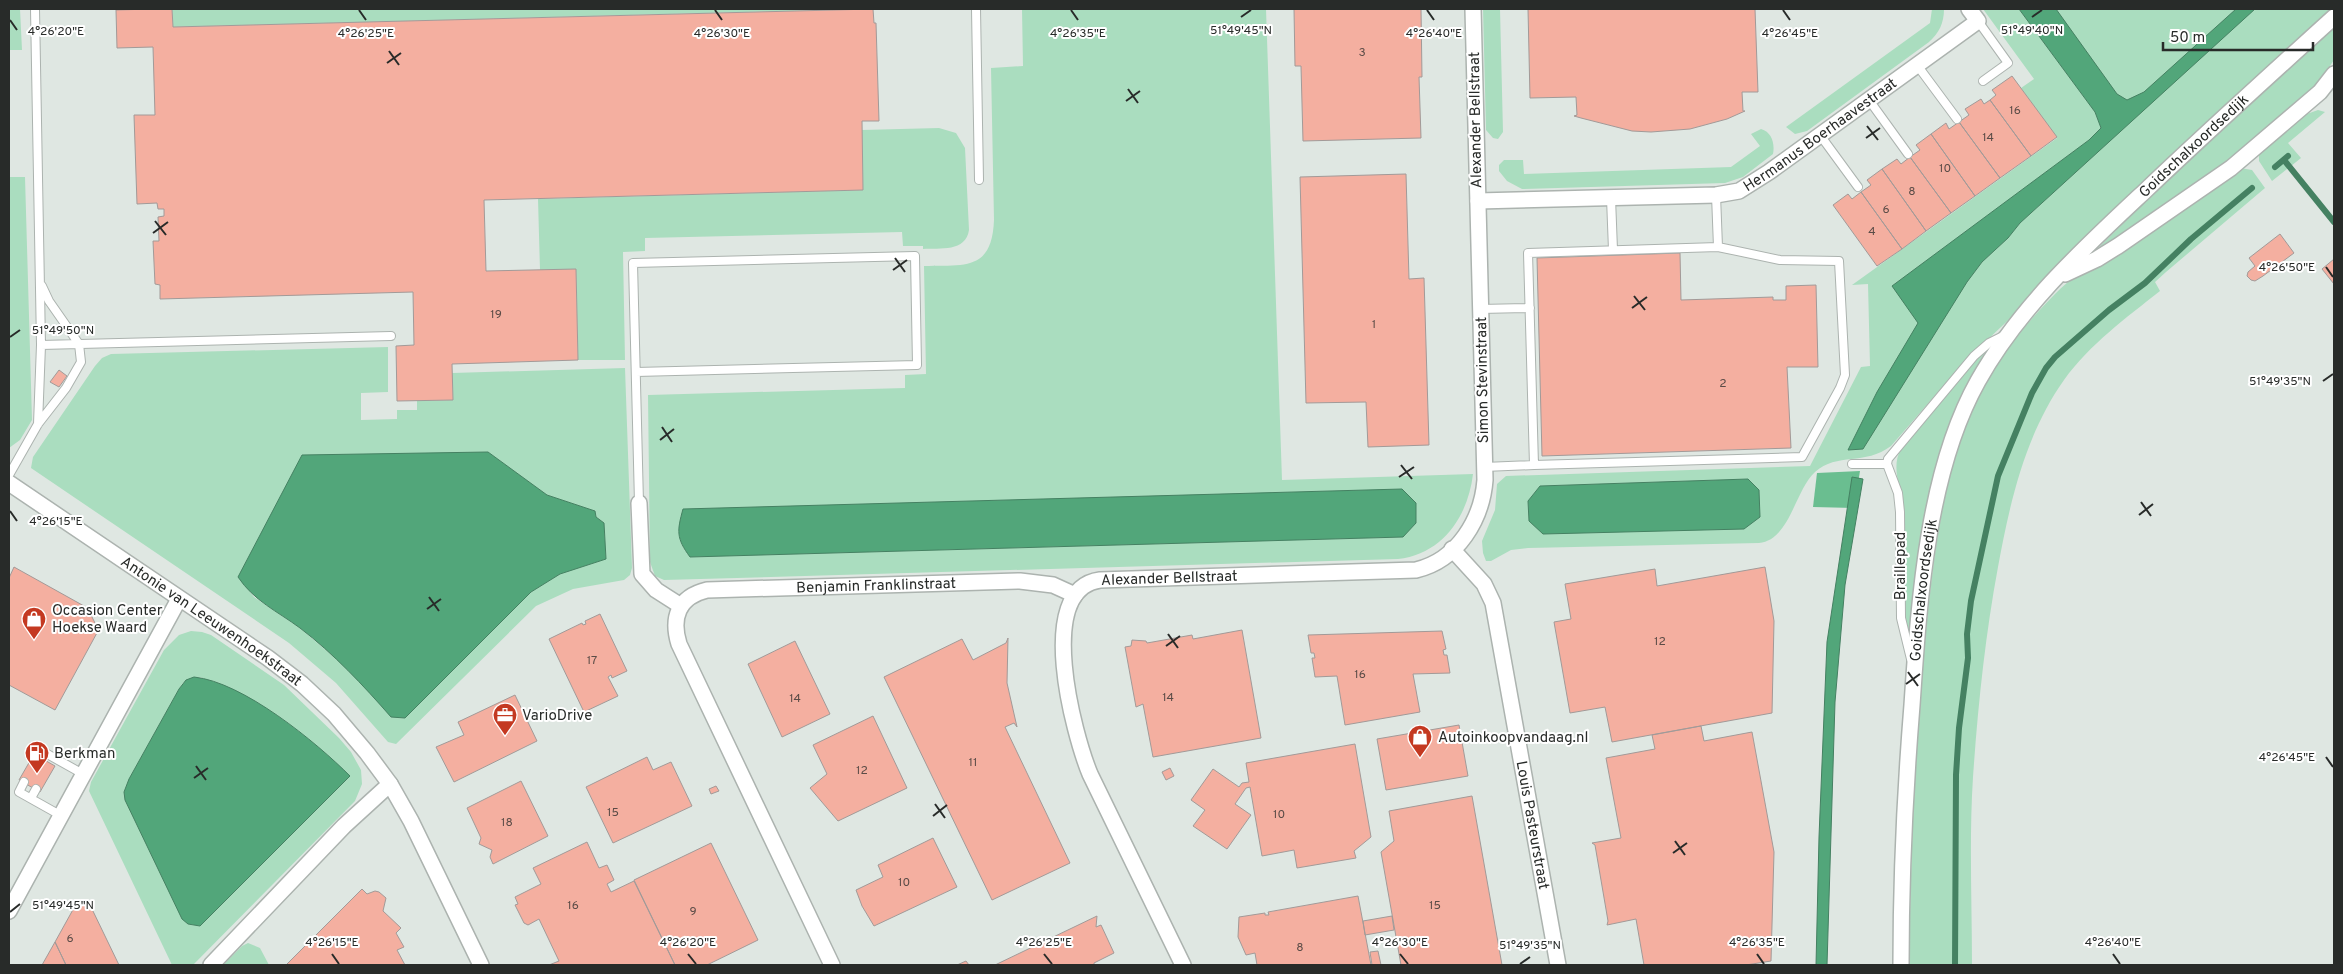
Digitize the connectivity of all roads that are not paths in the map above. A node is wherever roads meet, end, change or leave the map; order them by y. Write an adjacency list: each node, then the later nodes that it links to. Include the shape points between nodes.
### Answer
1 (35, 9): 20 (lane)
2 (976, 9): 13 (lane)
3 (1473, 9): 17 (street, Alexander Bellstraat)
4 (1974, 15): 6 (street, Hermanus Boerhaavestraat); 8 (lane, via 2008,63)
5 (2334, 17): 21 (street, Goidschalxoordsedijk)
6 (1917, 65): 9 (street, Hermanus Boerhaavestraat); 10 (lane)
7 (2334, 74): 21 (street, Goidschalxoordsedijk, via 2320,92 2231,168 2118,246)
8 (1982, 81)
9 (1869, 100): 11 (street, Hermanus Boerhaavestraat); 12 (lane)
10 (1957, 119)
11 (1820, 135): 14 (lane); 15 (street, Hermanus Boerhaavestraat, via 1745,188)
12 (1908, 154)
13 (979, 180)
14 (1858, 187)
15 (1716, 194): 16 (street, Hermanus Boerhaavestraat); 18 (lane)
16 (1611, 198): 17 (street, Hermanus Boerhaavestraat); 19 (lane)
17 (1478, 201): 23 (street, Simon Stevinstraat)
18 (1718, 247): 19 (lane); 32 (lane, via 1780,260 1839,261 1845,375 1802,457)
19 (1613, 250): 22 (lane, via 1528,253)
20 (40, 276): 26 (lane, via 48,301); 27 (lane)
21 (2056, 277): 24 (street, Goidschalxoordsedijk)
22 (1530, 308): 23 (lane); 32 (lane)
23 (1480, 309): 33 (street, Simon Stevinstraat)
24 (2010, 332): 31 (lane, via 1974,356 1897,446); 41 (street, Goidschalxoordsedijk, via 1970,395 1949,449 1925,566)
25 (391, 336): 26 (lane)
26 (79, 344): 27 (lane); 29 (lane, via 78,370)
27 (41, 345): 29 (lane)
28 (636, 372): 28 (lane, via 633,263 915,256 917,365); 36 (lane)
29 (38, 424): 34 (lane)
30 (1852, 464): 31 (lane)
31 (1887, 464): 41 (lane, Braillepad, via 1898,493 1900,512 1901,624)
32 (1534, 465): 33 (lane)
33 (1484, 467): 37 (street, Simon Stevinstraat, via 1484,492 1477,517 1468,533)
34 (9, 476)
35 (9, 483): 39 (street, Antonie van Leeuwenhoekstraat)
36 (639, 503): 40 (street, via 642,574 651,586)
37 (1452, 549): 38 (street, Alexander Bellstraat, via 1430,565 1410,571 1100,580 1087,584); 54 (street, Louis Pasteurstraat, via 1484,584 1493,603)
38 (1075, 594): 40 (street, Benjamin Franklinstraat, via 1059,586 1029,581 922,583 707,590 694,594); 53 (street, via 1066,614 1065,644 1066,678 1076,734 1090,774)
39 (179, 599): 43 (street); 45 (street, Antonie van Leeuwenhoekstraat, via 302,684 345,727)
40 (681, 606): 52 (street, via 674,625 678,644)
41 (1914, 668): 55 (street, Goidschalxoordsedijk, via 1901,906)
42 (38, 756): 43 (lane, via 42,751 52,761)
43 (83, 774): 48 (street)
44 (24, 782): 47 (lane, via 20,792)
45 (390, 784): 50 (street, via 344,826); 51 (street, Antonie van Leeuwenhoekstraat, via 412,821)
46 (36, 789): 47 (lane)
47 (30, 798): 48 (lane)
48 (60, 815): 49 (street)
49 (9, 910)
50 (211, 965)
51 (481, 965)
52 (832, 965)
53 (1183, 965)
54 (1558, 965)
55 (1901, 965)

